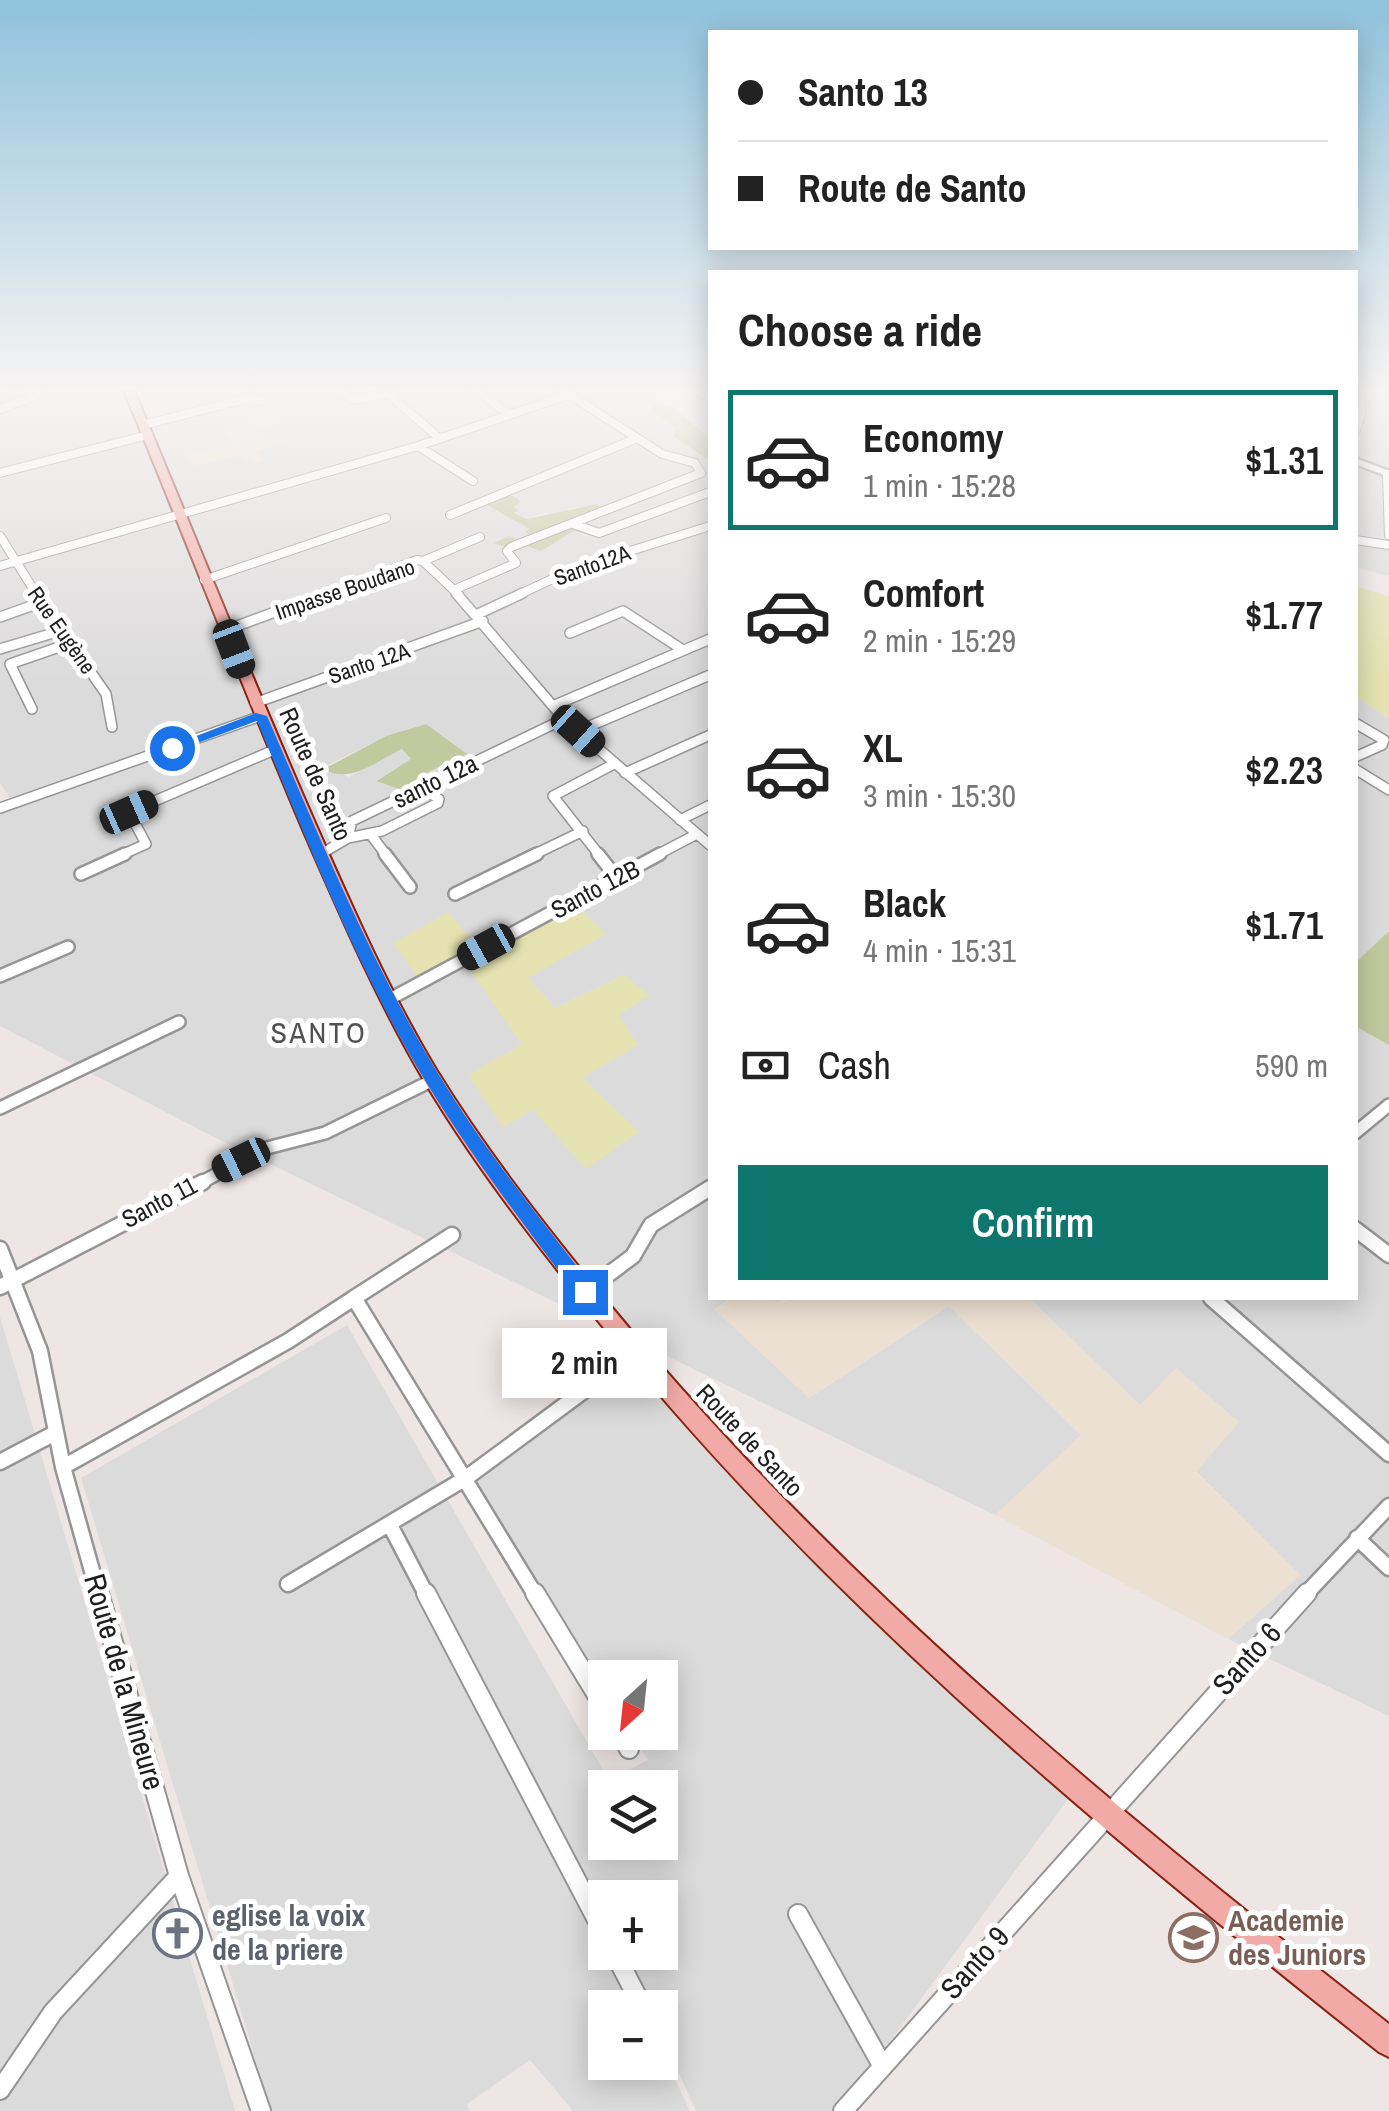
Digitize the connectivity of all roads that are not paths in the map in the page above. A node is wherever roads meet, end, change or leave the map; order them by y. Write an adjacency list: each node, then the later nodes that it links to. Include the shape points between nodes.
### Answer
1 (168, 485): 7 (main road, Route de Santo)
2 (281, 485): 7 (street)
3 (524, 485): 8 (street)
4 (674, 485): 10 (street)
5 (1388, 485): 12 (street)
6 (708, 489): 10 (street, via 599,534)
7 (180, 513): 18 (street); 20 (main road, Route de Santo)
8 (450, 515)
9 (386, 518): 20 (street)
10 (574, 524): 21 (street, via 511,547 516,563)
11 (708, 527): 24 (street, Santo12A, via 576,568)
12 (1389, 535)
13 (0, 536): 18 (street, Rue Eugène)
14 (480, 538): 17 (street)
15 (1358, 540): 16 (street)
16 (1389, 545)
17 (423, 561): 21 (street, Impasse Boudano); 25 (street, Impasse Boudano)
18 (16, 562): 19 (street); 22 (street, Rue Eugène)
19 (0, 566)
20 (204, 580): 25 (main road, Route de Santo)
21 (456, 589): 24 (street, Impasse Boudano)
22 (42, 602): 23 (street); 26 (street, Rue Eugène)
23 (0, 617)
24 (480, 617): 33 (street, Impasse Boudano); 35 (street, Santo 12A)
25 (226, 630): 35 (main road, Route de Santo)
26 (60, 631): 29 (street, Rue Eugène); 30 (street)
27 (570, 632): 31 (street, via 623,612)
28 (708, 640): 31 (street)
29 (68, 644): 34 (street, via 10,664); 38 (street, Rue Eugène, via 106,694)
30 (0, 649)
31 (683, 650): 33 (street)
32 (708, 676): 39 (street)
33 (555, 706): 36 (street, Impasse Boudano)
34 (32, 709)
35 (258, 710): 41 (main road, Route de Santo); 49 (street, Santo 12A)
36 (564, 719): 39 (street, Impasse Boudano); 46 (street, santo 12a)
37 (1358, 725): 42 (street, via 1384,740)
38 (112, 727)
39 (578, 731): 43 (street, Impasse Boudano)
40 (708, 736): 45 (street)
41 (274, 750): 56 (main road, Route de Santo); 57 (street, via 129,812 146,844)
42 (1358, 757)
43 (614, 764): 45 (street, Impasse Boudano); 51 (street, via 554,796)
44 (1358, 771): 47 (street)
45 (625, 773): 50 (street, Impasse Boudano)
46 (421, 788): 52 (street, via 438,803); 54 (street, santo 12a, via 352,821)
47 (1389, 790)
48 (708, 806): 50 (street)
49 (0, 808)
50 (680, 820): 53 (street, Impasse Boudano)
51 (583, 831): 58 (street); 60 (street)
52 (371, 835): 54 (street); 59 (street)
53 (696, 835): 55 (street, Impasse Boudano); 58 (street, Santo 12B)
54 (348, 838): 56 (street, santo 12a)
55 (708, 844)
56 (320, 854): 63 (main road, Route de Santo)
57 (81, 874)
58 (616, 877): 63 (street, Santo 12B)
59 (410, 887)
60 (455, 894)
61 (68, 947): 62 (street)
62 (0, 976)
63 (388, 1000): 65 (main road, Route de Santo)
64 (179, 1022): 67 (street)
65 (433, 1080): 74 (street, Santo 11, via 325,1132 267,1148); 75 (main road, Route de Santo)
66 (1389, 1105): 68 (street)
67 (0, 1108)
68 (1358, 1131)
69 (708, 1189): 75 (street, via 652,1226 634,1256)
70 (1358, 1231): 73 (street)
71 (452, 1234): 76 (street)
72 (0, 1249): 74 (street, Route de la Mineure)
73 (1389, 1254)
74 (6, 1284): 79 (street, Route de la Mineure, via 40,1351)
75 (585, 1292): 78 (main road, Route de Santo)
76 (354, 1298): 82 (street); 83 (street)
77 (1212, 1300): 80 (street)
78 (635, 1353): 83 (street); 90 (main road, Route de Santo, via 841,1576)
79 (55, 1432): 81 (street); 82 (street, Route de la Mineure)
80 (1389, 1454)
81 (0, 1462)
82 (63, 1467): 91 (street, Route de la Mineure)
83 (466, 1478): 85 (street); 89 (street)
84 (1389, 1506): 86 (street, Santo 6)
85 (390, 1525): 88 (street); 92 (street)
86 (1358, 1538): 87 (street); 90 (street, Santo 6)
87 (1389, 1568)
88 (288, 1584)
89 (588, 1680)
90 (1110, 1816): 94 (main road, Route de Santo); 95 (street, Santo 9)
91 (180, 1876): 96 (street, via 53,2012); 97 (street, Route de la Mineure)
92 (588, 1903)
93 (798, 1914): 95 (street)
94 (1389, 2042)
95 (882, 2065): 98 (street, Santo 9)
96 (0, 2090)
97 (262, 2111)
98 (843, 2111)

